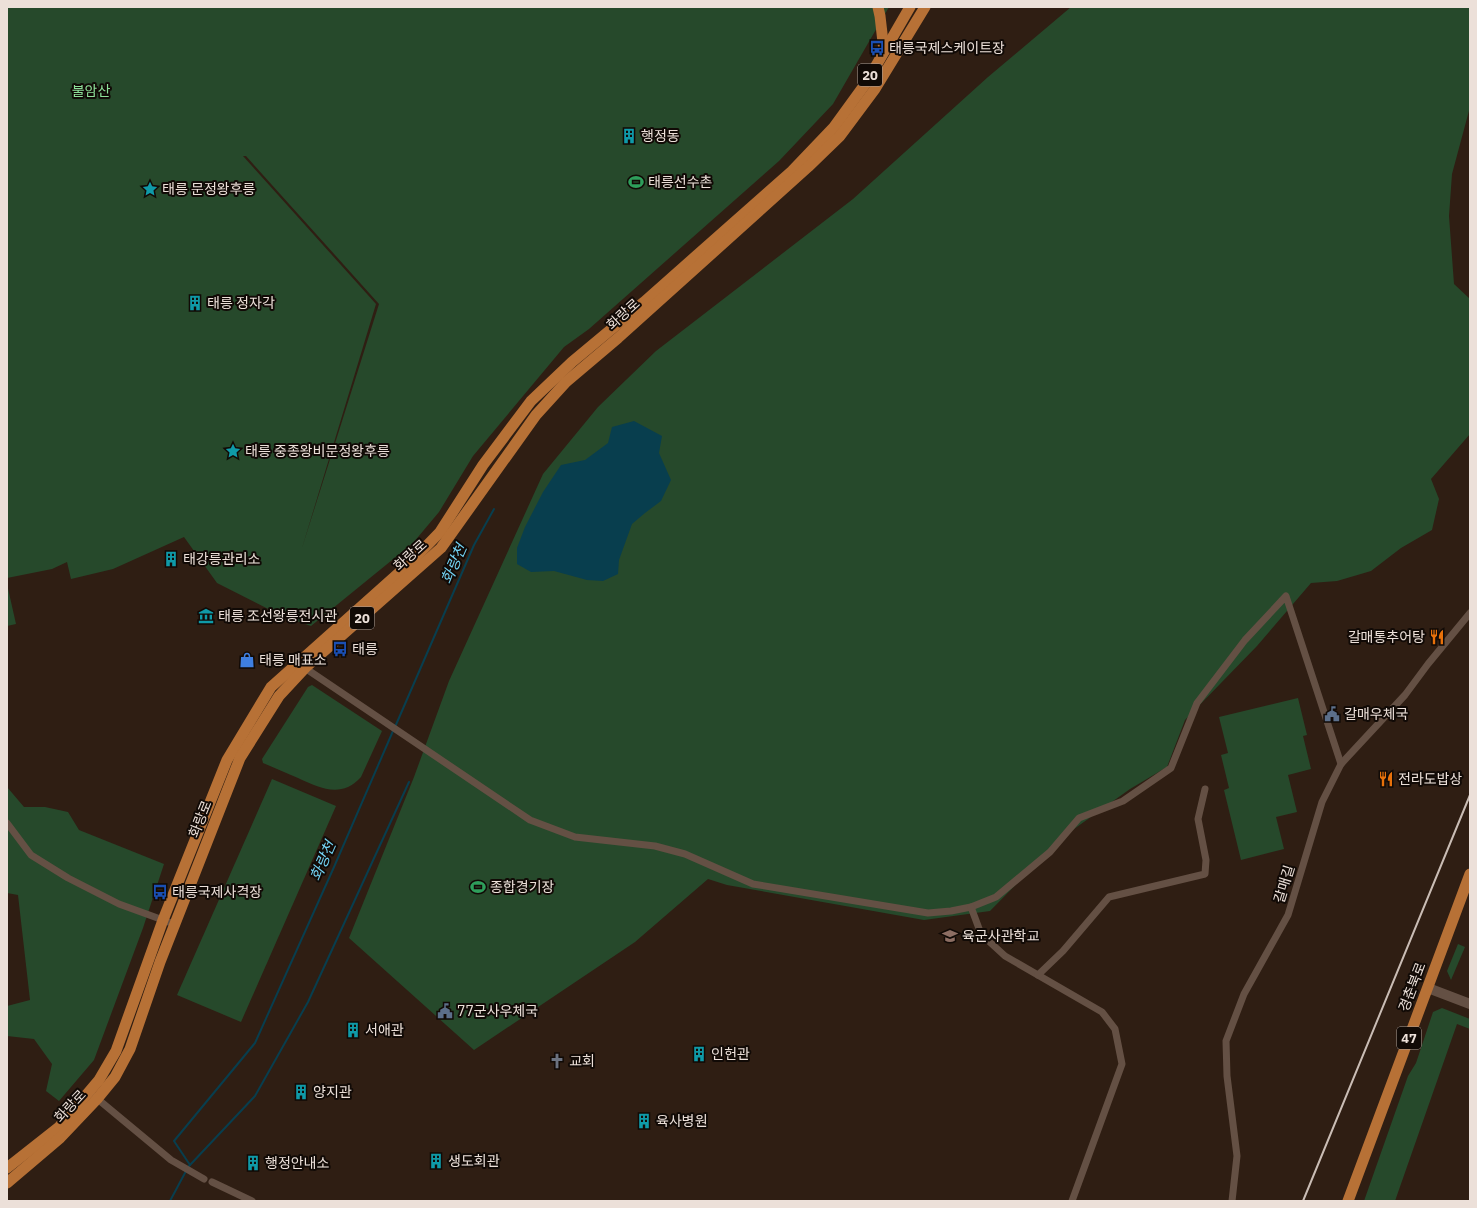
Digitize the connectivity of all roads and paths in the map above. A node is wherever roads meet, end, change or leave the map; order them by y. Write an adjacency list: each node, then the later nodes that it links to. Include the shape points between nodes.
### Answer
1 (878, 7): 4 (main road)
2 (910, 7): 4 (main road, 화랑로 / 20)
3 (925, 7): 5 (main road, 화랑로 / 20)
4 (885, 49): 5 (main road, via 893,47 894,51 876,82); 7 (main road, 화랑로 / 20, via 866,82 834,127 792,171 572,362 531,401 483,465 440,532)
5 (875, 89): 7 (main road, 화랑로 / 20, via 840,136 813,162 566,382 536,415 441,548)
6 (1470, 613): 8 (street, 갈매길, via 1405,695)
7 (301, 666): 12 (street, via 530,820 575,837 654,846 685,854 753,884 928,913); 13 (main road, 화랑로 / 20, via 271,687 227,760); 14 (main road, 화랑로 / 20, via 240,758)
8 (1340, 764): 12 (street, via 1286,596 1244,640 1197,703 1171,768 1124,801 1079,818 1050,852 996,897); 25 (street, 갈매길, via 1322,802 1288,915 1244,994 1226,1041 1227,1076 1238,1156)
9 (1205, 789): 15 (street, via 1198,819 1206,860 1205,874 1109,897 1063,951)
10 (7, 824): 13 (street, via 31,856 119,904)
11 (1470, 874): 16 (main road, 경춘북로 / 47)
12 (971, 907): 15 (street, via 981,934 1005,956)
13 (163, 920): 14 (street); 18 (main road, 화랑로 / 20, via 116,1051 98,1080)
14 (174, 924): 18 (main road, 화랑로 / 20, via 130,1049 115,1077)
15 (1038, 975): 24 (street, via 1102,1012 1115,1029 1122,1064)
16 (1428, 988): 17 (street); 26 (main road, 경춘북로 / 47)
17 (1470, 1004)
18 (93, 1095): 19 (main road, 화랑로 / 20, via 59,1127); 20 (street, via 171,1160); 22 (main road, 화랑로 / 20, via 60,1138)
19 (7, 1168)
20 (203, 1178)
21 (212, 1182): 23 (street)
22 (7, 1183)
23 (252, 1201)
24 (1072, 1201)
25 (1232, 1201)
26 (1348, 1201)

